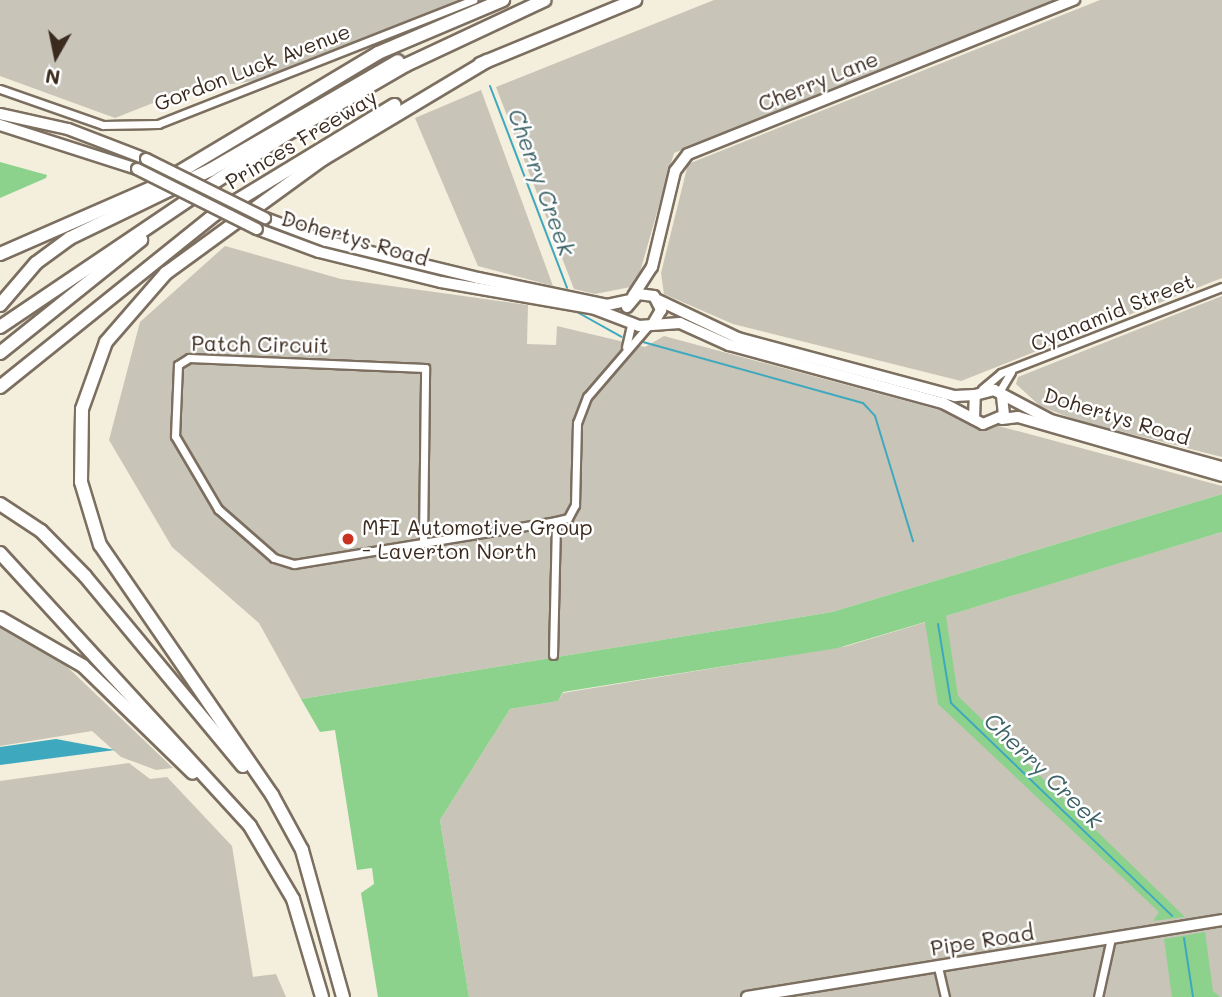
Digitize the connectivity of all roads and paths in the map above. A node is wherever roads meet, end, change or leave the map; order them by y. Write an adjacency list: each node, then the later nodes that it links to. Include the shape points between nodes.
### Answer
1 (472, 0): 7 (street, Gordon Luck Avenue, via 158,124 103,125)
2 (503, 0): 11 (highway, Princes Freeway, via 378,53 156,186)
3 (544, 0): 10 (highway, Princes Freeway, via 406,65); 16 (highway, via 340,90 210,170 70,238 36,263)
4 (635, 0): 6 (highway, Princes Freeway)
5 (1074, 0): 12 (street, Cherry Lane, via 688,154 675,171)
6 (487, 61): 23 (highway, Princes Freeway, via 342,132 246,192); 36 (highway, via 323,159 166,272 106,342 82,409 80,482 100,545 272,795 302,850)
7 (0, 89)
8 (0, 114): 14 (main road, Dohertys Road, bridge, via 75,131 326,241 607,305)
9 (0, 125): 17 (main road, Dohertys Road, bridge, via 138,169 257,229 319,252)
10 (250, 157): 19 (highway); 21 (highway)
11 (0, 254)
12 (652, 267): 14 (street, Cherry Lane); 15 (street, Cherry Lane)
13 (1222, 287): 22 (street, Cyanamid Street)
14 (632, 298): 15 (main road, Dohertys Road); 17 (main road)
15 (656, 298): 18 (main road, via 661,310); 24 (main road, via 738,338 955,396)
16 (0, 305)
17 (632, 322): 18 (main road, Dohertys Road); 20 (street)
18 (651, 325): 20 (street); 26 (main road, via 680,323 729,345 943,403)
19 (0, 327)
20 (626, 348): 31 (street, via 587,397 577,423 574,510)
21 (0, 353)
22 (1014, 369): 24 (street, Cyanamid Street); 25 (street, Cyanamid Street)
23 (0, 385)
24 (979, 392): 25 (main road, Dohertys Road); 26 (main road)
25 (1001, 394): 27 (main road); 28 (main road, Dohertys Road, via 1070,426)
26 (974, 419): 27 (main road, Dohertys Road, via 988,425)
27 (1002, 419): 29 (main road, Dohertys Road, via 1017,417)
28 (1222, 467)
29 (1222, 477)
30 (0, 504): 36 (highway, via 41,531 85,576 228,747 283,825)
31 (556, 521): 32 (street, Patch Circuit); 35 (street)
32 (423, 542): 32 (street, Patch Circuit, via 294,564 274,558 218,509 175,436 178,365 189,358 425,368)
33 (0, 554): 37 (highway, via 223,793)
34 (0, 618): 37 (highway, via 83,666 117,695 244,829)
35 (553, 654)
36 (315, 890): 43 (highway)
37 (293, 899): 42 (highway)
38 (1222, 920): 39 (street, Pipe Road)
39 (1111, 938): 40 (street, Pipe Road); 46 (street)
40 (938, 967): 41 (street, Pipe Road); 45 (street)
41 (782, 994): 44 (street, Pipe Road)
42 (322, 997)
43 (343, 997)
44 (747, 997)
45 (945, 997)
46 (1098, 997)

